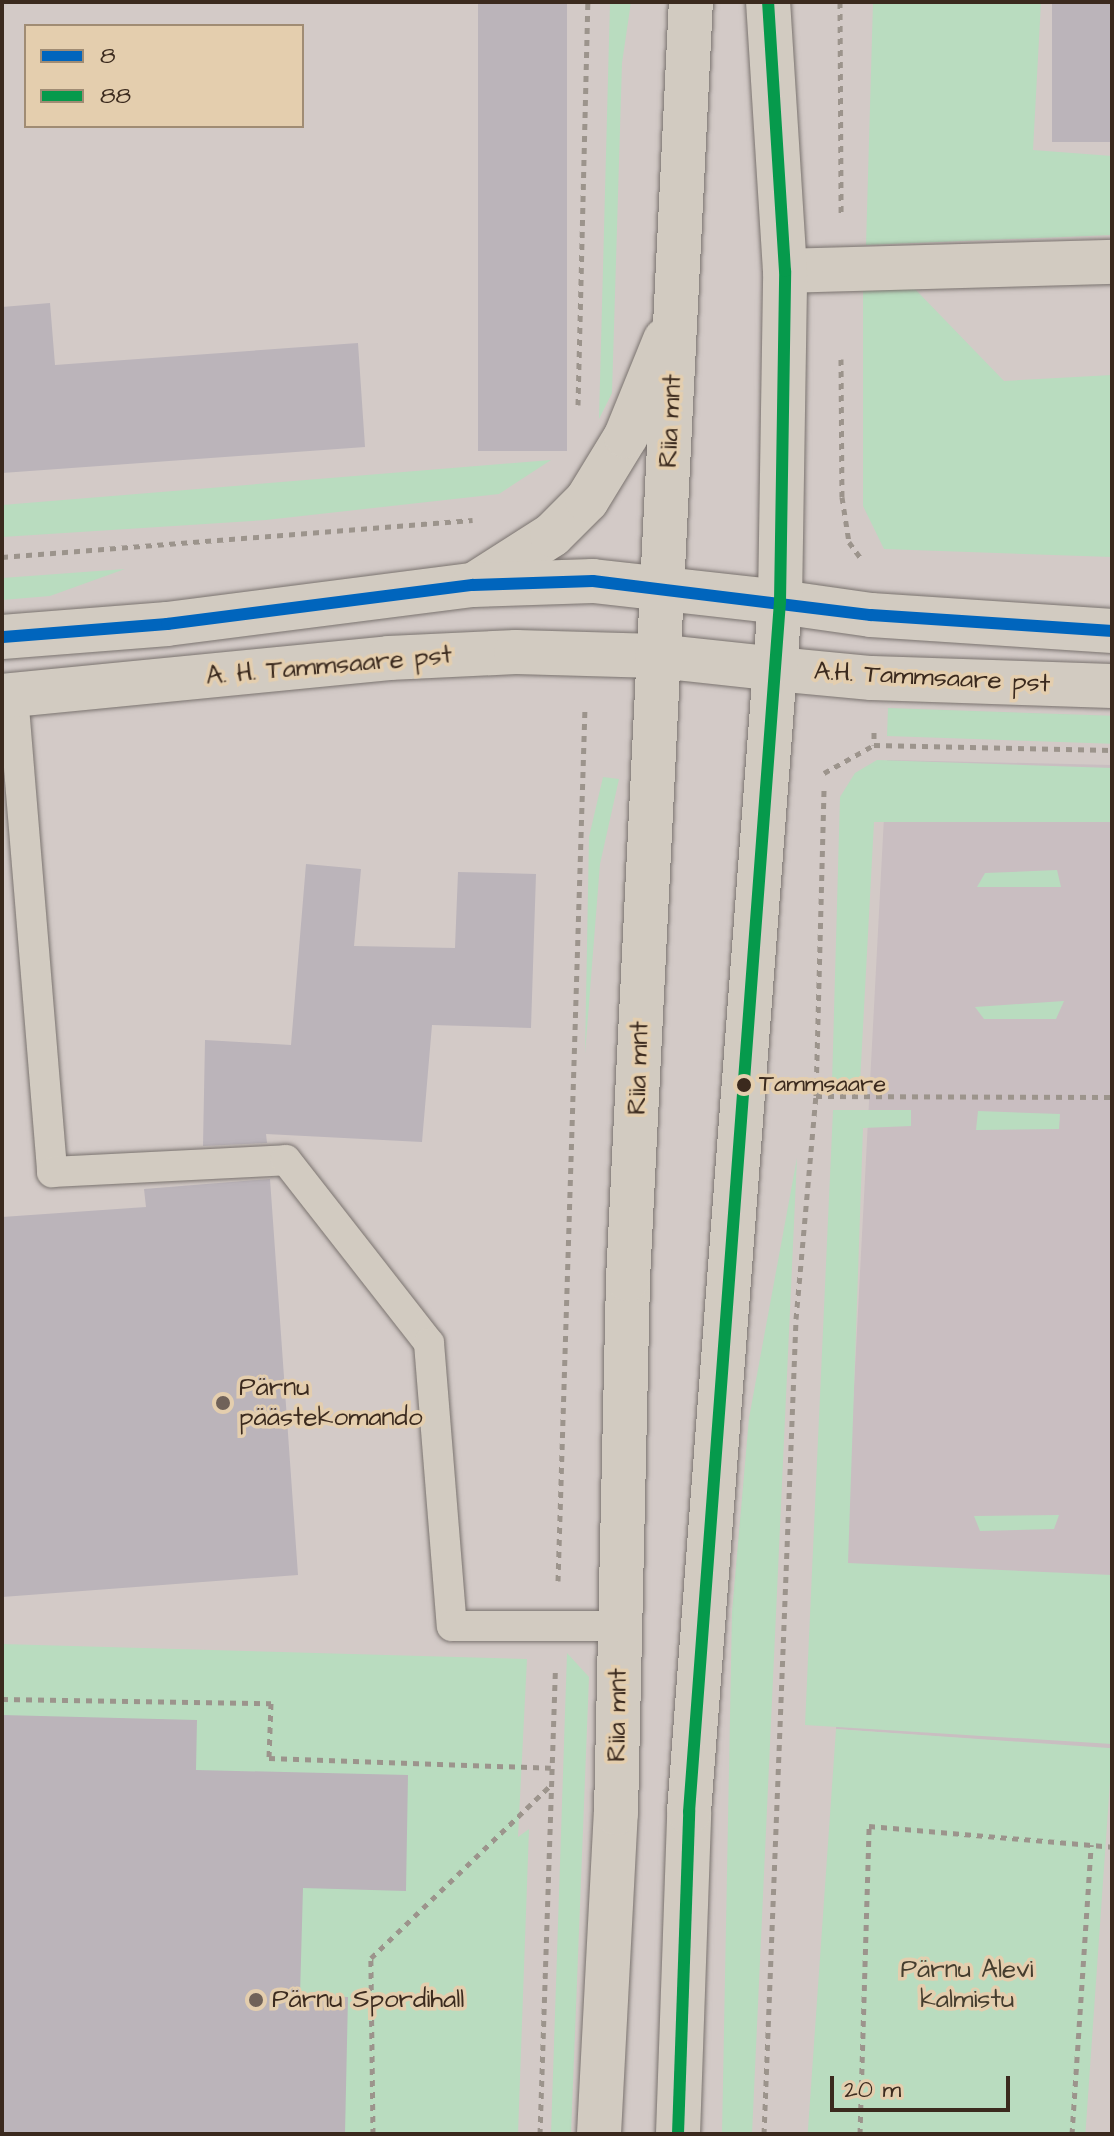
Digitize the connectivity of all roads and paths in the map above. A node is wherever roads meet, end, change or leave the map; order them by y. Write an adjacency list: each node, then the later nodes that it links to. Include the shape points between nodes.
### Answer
1 (588, 2): 7 (path)
2 (691, 2): 6 (main road, Riia mnt)
3 (768, 2): 5 (main road)
4 (1112, 262): 5 (main road)
5 (785, 271): 14 (main road)
6 (676, 316): 12 (main road, via 626,436 587,500 552,535); 13 (main road, Riia mnt)
7 (578, 409)
8 (842, 497): 11 (path, via 849,542)
9 (481, 520): 10 (path)
10 (2, 557)
11 (869, 569)
12 (473, 585): 13 (main road, via 593,581); 16 (main road, via 167,624)
13 (665, 590): 14 (main road); 17 (main road, Riia mnt)
14 (780, 602): 15 (main road, via 871,615); 18 (main road)
15 (1112, 631)
16 (2, 637)
17 (657, 656): 18 (main road, A.H. Tammsaare pst); 20 (main road, A. H. Tammsaare pst, via 516,652 389,658); 28 (main road, Riia mnt, via 628,1279)
18 (776, 669): 19 (main road, A.H. Tammsaare pst, via 872,678); 37 (main road, via 689,1812)
19 (1112, 686)
20 (8, 696): 27 (lane, via 52,1172 286,1160 429,1343 452,1626)
21 (586, 702): 27 (path)
22 (873, 721): 23 (path)
23 (874, 745): 24 (path); 25 (path, via 824,768)
24 (1112, 750)
25 (816, 1096): 26 (path); 38 (path, via 796,1319)
26 (1112, 1097)
27 (556, 1624): 28 (lane); 30 (path)
28 (620, 1626): 36 (main road, Riia mnt)
29 (2, 1699): 30 (path, via 271,1703 269,1758)
30 (551, 1768): 31 (path)
31 (550, 1786): 34 (path, via 371,1958); 35 (path)
32 (1091, 1845): 33 (path); 39 (path, via 869,1826); 40 (path)
33 (1112, 1847)
34 (373, 2134)
35 (540, 2134)
36 (599, 2134)
37 (678, 2134)
38 (764, 2134)
39 (860, 2134)
40 (1072, 2134)

